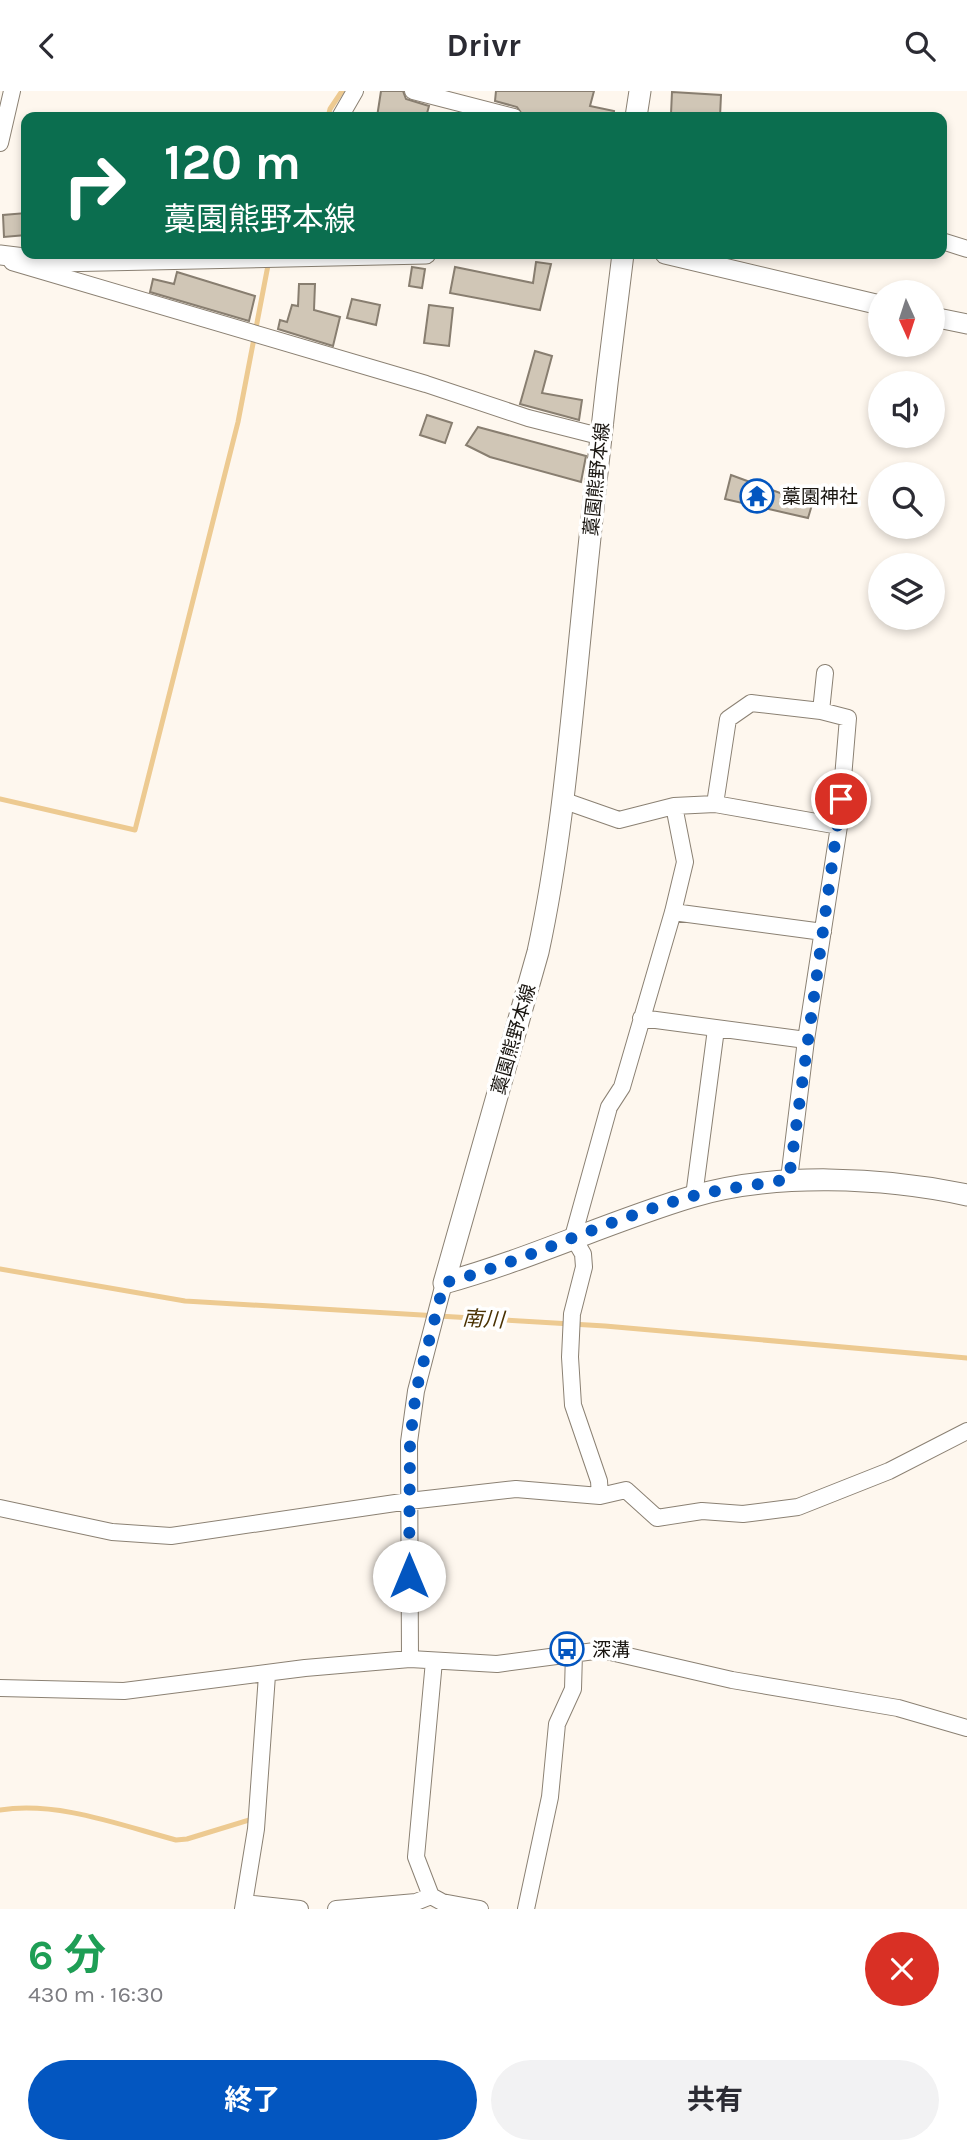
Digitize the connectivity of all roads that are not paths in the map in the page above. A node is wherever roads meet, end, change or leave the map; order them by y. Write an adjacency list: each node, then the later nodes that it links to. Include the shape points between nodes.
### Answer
1 (12, 91): 8 (street)
2 (355, 91): 5 (street)
3 (413, 91): 6 (street)
4 (640, 91): 7 (main road)
5 (343, 112)
6 (495, 112)
7 (637, 112)
8 (0, 143)
9 (947, 243): 10 (street)
10 (967, 249)
11 (0, 257): 12 (street); 20 (street)
12 (21, 259)
13 (23, 259): 14 (street)
14 (174, 259)
15 (622, 259): 20 (main road, 藁園熊野本線)
16 (686, 259): 17 (street)
17 (868, 302)
18 (945, 319): 19 (street)
19 (967, 324)
20 (599, 436): 23 (main road, 藁園熊野本線)
21 (825, 673): 22 (street)
22 (821, 712): 24 (street, via 751,703 728,719); 26 (street, via 848,718)
23 (562, 800): 25 (street, via 620,820); 36 (main road, 藁園熊野本線, via 538,952)
24 (715, 804): 25 (street); 26 (street)
25 (674, 806): 27 (street, via 685,862)
26 (839, 826): 28 (street)
27 (673, 912): 28 (street); 29 (street)
28 (822, 932): 31 (street)
29 (641, 1018): 30 (street); 35 (street, via 622,1087 609,1107)
30 (716, 1028): 31 (street); 34 (street)
31 (806, 1040): 32 (street)
32 (789, 1179): 33 (main road, via 932,1187); 34 (main road)
33 (967, 1195)
34 (694, 1196): 35 (main road)
35 (572, 1237): 36 (main road, via 490,1271); 38 (street, via 583,1254 584,1267 572,1314 573,1405)
36 (444, 1283): 39 (street, via 416,1391)
37 (967, 1431): 38 (street, via 889,1471 798,1507 657,1518 626,1490)
38 (600, 1496): 39 (street, via 516,1489)
39 (409, 1501): 40 (street, via 171,1536 113,1532); 42 (street)
40 (0, 1508)
41 (573, 1653): 43 (street, via 497,1664); 46 (street, via 602,1650 732,1680 898,1708); 52 (street, via 573,1689 557,1724 550,1797)
42 (410, 1659): 43 (street); 44 (street)
43 (434, 1661): 47 (street, via 416,1857)
44 (267, 1675): 45 (street, via 124,1691); 48 (street, via 256,1829)
45 (0, 1688)
46 (967, 1728)
47 (431, 1896): 50 (street, via 416,1902); 51 (street)
48 (244, 1906): 49 (street)
49 (300, 1909)
50 (336, 1909)
51 (480, 1909)
52 (526, 1909)

